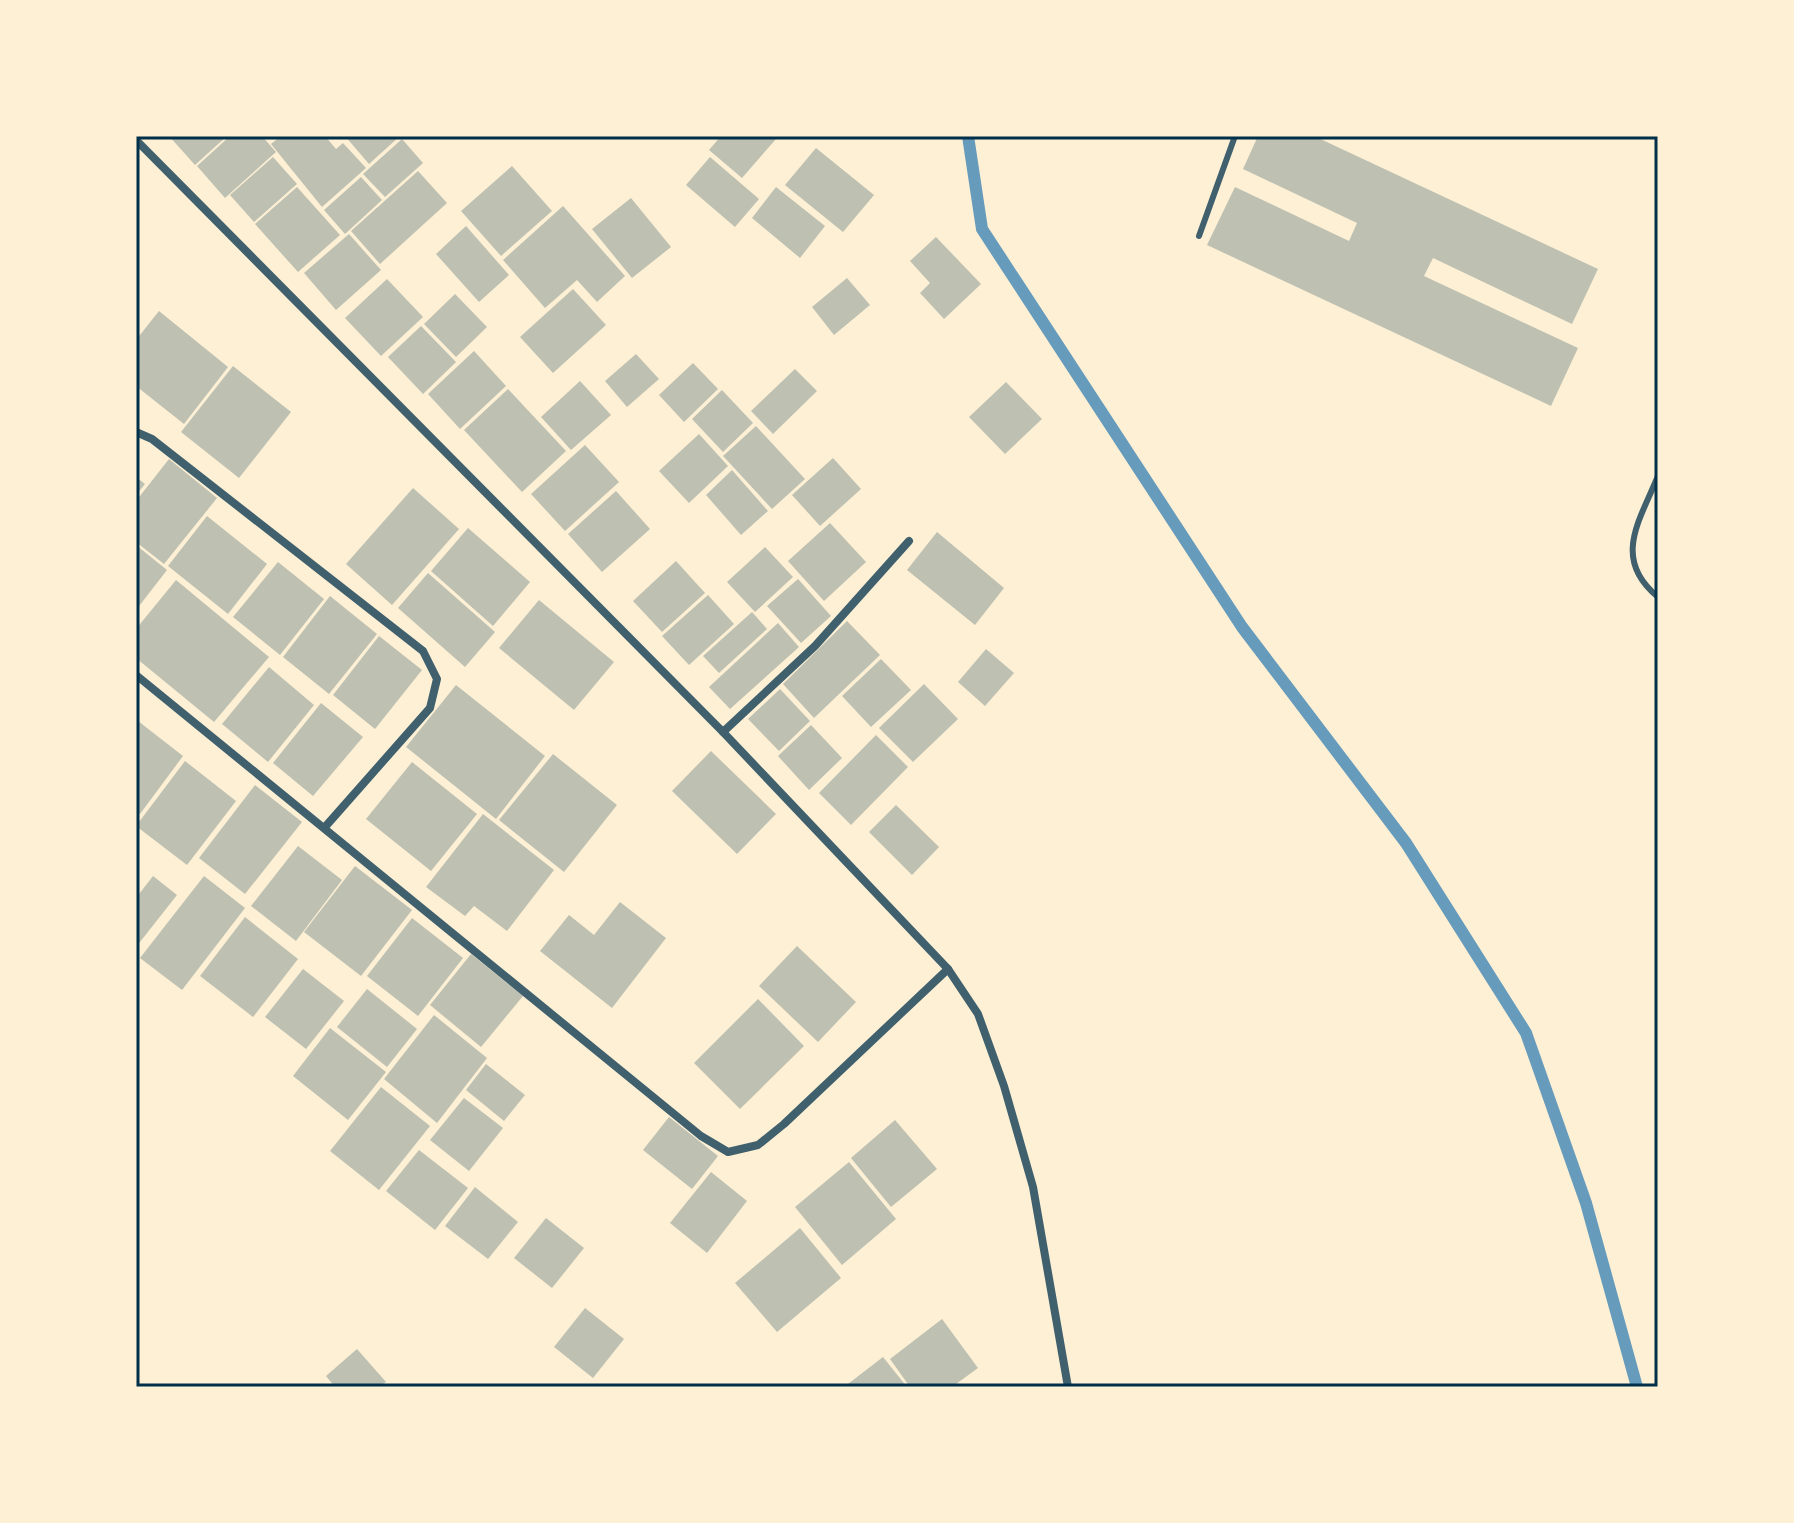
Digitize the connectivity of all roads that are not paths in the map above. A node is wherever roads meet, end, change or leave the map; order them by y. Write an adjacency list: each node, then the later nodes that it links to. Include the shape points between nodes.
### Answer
1 (1235, 136): 3 (lane)
2 (136, 140): 9 (street)
3 (1199, 236)
4 (136, 432): 10 (street, via 152,439 423,651 437,679 430,708)
5 (1658, 476): 7 (lane, via 1632,540 1632,566)
6 (909, 541): 9 (street, via 815,646)
7 (1658, 597)
8 (136, 675): 10 (street)
9 (723, 732): 11 (street)
10 (325, 827): 11 (street, via 689,1126 728,1152 758,1145 784,1124)
11 (948, 969): 12 (street, via 978,1014 1009,1101 1033,1187)
12 (1068, 1387)

